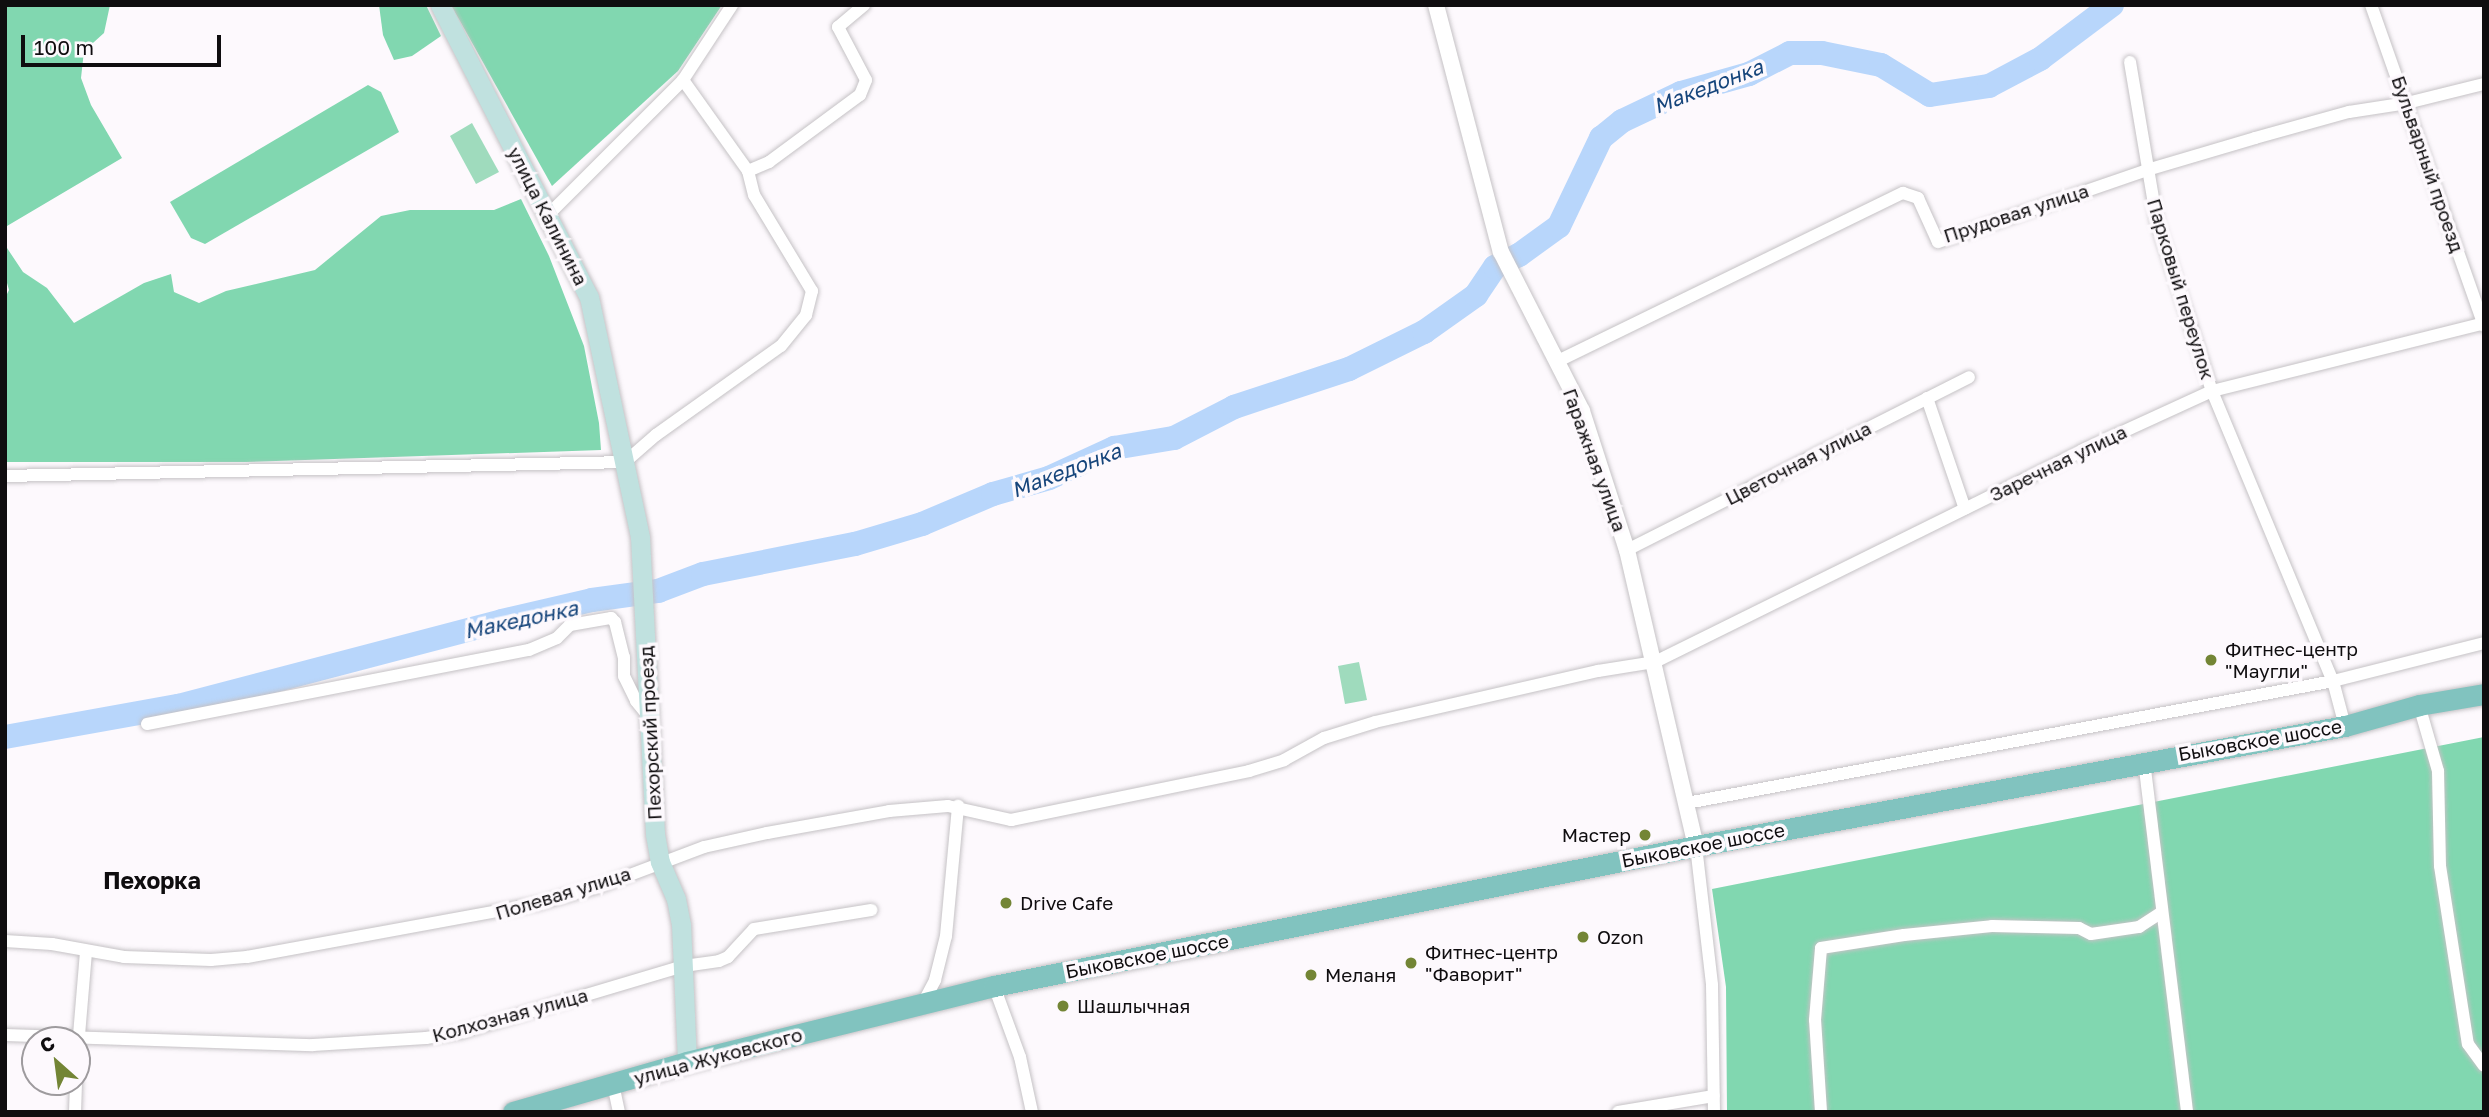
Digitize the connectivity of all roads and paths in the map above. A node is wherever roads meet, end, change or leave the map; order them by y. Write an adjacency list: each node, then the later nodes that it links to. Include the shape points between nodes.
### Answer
1 (440, 5): 12 (main road, улица Калинина)
2 (732, 5): 7 (street)
3 (864, 5): 11 (street, via 838,27 866,80 860,95 769,162)
4 (1436, 5): 14 (street, Гаражная улица, via 1505,259)
5 (2371, 5): 9 (street, Бульварный проезд)
6 (2130, 62): 10 (street, Парковый переулок)
7 (683, 80): 11 (street); 12 (street)
8 (2484, 83): 9 (street, Прудовая улица)
9 (2407, 103): 10 (street, Прудовая улица, via 2349,112); 13 (street, Бульварный проезд)
10 (2147, 170): 14 (street, Прудовая улица, via 1938,242 1918,198 1903,193); 16 (street, Парковый переулок, via 2157,222)
11 (748, 171): 18 (street, via 754,195 812,291 806,315 781,346)
12 (549, 214): 18 (main road, улица Калинина, via 589,297)
13 (2484, 324): 16 (street, Заречная улица)
14 (1558, 361): 21 (street, Гаражная улица, via 1581,411)
15 (1969, 376): 17 (street, Цветочная улица)
16 (2212, 391): 20 (street, Заречная улица); 25 (street, Парковый переулок)
17 (1927, 398): 20 (street); 21 (street, Цветочная улица)
18 (625, 462): 19 (street); 22 (main road, улица Калинина, via 640,537)
19 (5, 476)
20 (1965, 509): 24 (street, Заречная улица)
21 (1627, 550): 24 (street, Гаражная улица)
22 (644, 604): 28 (main road, Пехорский проезд)
23 (2484, 643): 25 (street)
24 (1655, 662): 32 (street, Гаражная улица); 33 (street, Заречная улица, via 1374,722 1249,771 1057,811 1011,820)
25 (2333, 681): 30 (street, Парковый переулок); 32 (street)
26 (2484, 694): 27 (main road, Быковское шоссе)
27 (2419, 705): 30 (main road, Быковское шоссе); 46 (street, via 2438,771 2440,866 2468,1044)
28 (649, 717): 29 (street, via 624,676 624,657 611,618 569,625 557,638 529,650); 35 (main road, Пехорский проезд)
29 (147, 724)
30 (2344, 726): 31 (main road, Быковское шоссе)
31 (2144, 761): 34 (main road, Быковское шоссе); 37 (street)
32 (1687, 803): 34 (street, Гаражная улица)
33 (958, 806): 35 (street, Полевая улица, via 889,811 780,830); 42 (street, via 946,936 935,980)
34 (1696, 846): 41 (main road, Быковское шоссе); 48 (street, via 1712,985)
35 (660, 862): 39 (street, Полевая улица, via 598,887 537,904 405,926 317,947 211,960); 40 (main road, Пехорский проезд, via 676,899)
36 (871, 910): 40 (street, Колхозная улица, via 754,929 728,957)
37 (2162, 912): 54 (street, via 2139,927 2091,934 2078,928 1992,926 1821,948 1815,1020); 55 (street)
38 (5, 941): 39 (street, Полевая улица)
39 (86, 951): 43 (street)
40 (684, 966): 44 (street, Колхозная улица, via 462,1032 426,1038 313,1045); 45 (main road, Пехорский проезд)
41 (994, 986): 42 (main road, Быковское шоссе); 51 (street, via 1020,1056)
42 (923, 1003): 45 (main road, улица Жуковского)
43 (79, 1026)
44 (91, 1038)
45 (687, 1062): 47 (main road, улица Жуковского)
46 (2484, 1066)
47 (613, 1084): 49 (main road, улица Жуковского); 50 (street)
48 (1714, 1096): 52 (street); 53 (street)
49 (513, 1112)
50 (619, 1112)
51 (1032, 1112)
52 (1618, 1112)
53 (1714, 1112)
54 (1821, 1112)
55 (2187, 1112)

